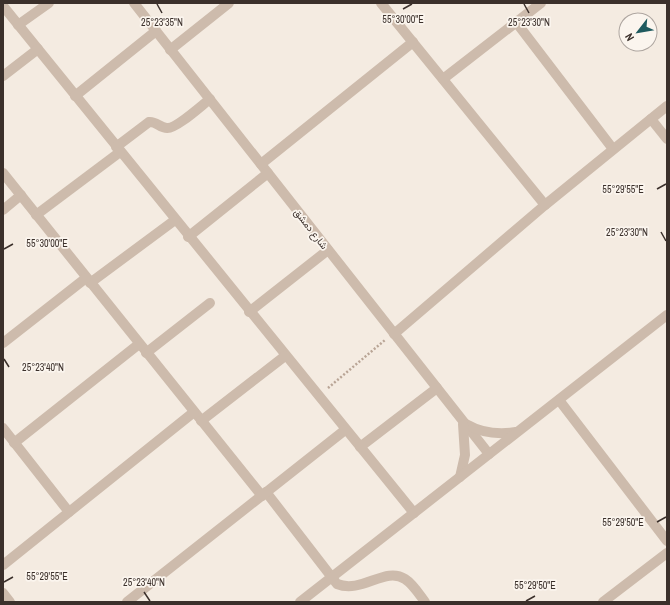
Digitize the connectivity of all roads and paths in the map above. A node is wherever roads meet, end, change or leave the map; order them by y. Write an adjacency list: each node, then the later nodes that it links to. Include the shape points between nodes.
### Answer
1 (49, 3): 8 (street)
2 (134, 3): 9 (street, شارع دمشق)
3 (229, 3): 12 (street)
4 (381, 3): 10 (street)
5 (541, 3): 7 (street)
6 (3, 6): 8 (street)
7 (516, 22): 14 (street); 21 (street)
8 (18, 25): 11 (street)
9 (156, 31): 12 (street, شارع دمشق); 15 (street)
10 (413, 42): 14 (street); 22 (street)
11 (38, 49): 13 (street); 15 (street)
12 (170, 50): 16 (street, شارع دمشق)
13 (3, 76)
14 (443, 79): 26 (street)
15 (75, 96): 20 (street)
16 (210, 100): 20 (street, via 173,127 165,128 149,122); 22 (street, شارع دمشق)
17 (667, 106): 18 (street)
18 (651, 119): 19 (street); 21 (street)
19 (667, 139)
20 (118, 149): 28 (street); 29 (street)
21 (613, 149): 26 (street)
22 (261, 164): 24 (street, شارع دمشق)
23 (3, 173): 25 (street)
24 (268, 173): 30 (street); 31 (street, شارع دمشق)
25 (21, 195): 27 (street); 28 (street)
26 (546, 205): 36 (street)
27 (3, 210)
28 (36, 215): 32 (street)
29 (175, 220): 30 (street); 32 (street)
30 (188, 237): 34 (street)
31 (328, 250): 34 (street); 36 (street, شارع دمشق)
32 (88, 280): 37 (street); 38 (street)
33 (210, 303): 39 (street)
34 (250, 312): 40 (street)
35 (667, 315): 43 (street)
36 (394, 334): 41 (street, شارع دمشق); 42 (path)
37 (3, 342)
38 (139, 344): 39 (street); 50 (street)
39 (146, 353): 44 (street)
40 (285, 356): 42 (street); 45 (street)
41 (436, 388): 46 (street, شارع دمشق); 51 (street)
42 (318, 396): 48 (street)
43 (559, 400): 49 (street); 57 (street)
44 (194, 412): 45 (street); 55 (street)
45 (201, 421): 54 (street)
46 (463, 422): 49 (street, via 473,428 495,434); 52 (street, شارع دمشق); 53 (street, via 465,455)
47 (3, 428): 50 (street)
48 (345, 430): 51 (street); 54 (street)
49 (518, 432): 52 (street)
50 (14, 443): 55 (street)
51 (360, 447): 56 (street)
52 (488, 454): 53 (street)
53 (460, 477): 56 (street)
54 (264, 494): 60 (street); 62 (street)
55 (69, 512): 59 (street)
56 (414, 513): 60 (street)
57 (667, 541)
58 (667, 553): 66 (street)
59 (3, 565)
60 (331, 578): 64 (street); 65 (street, via 337,584 353,588 390,576 401,577 410,583)
61 (3, 593): 63 (street)
62 (131, 601)
63 (10, 602)
64 (300, 602)
65 (425, 602)
66 (603, 602)

